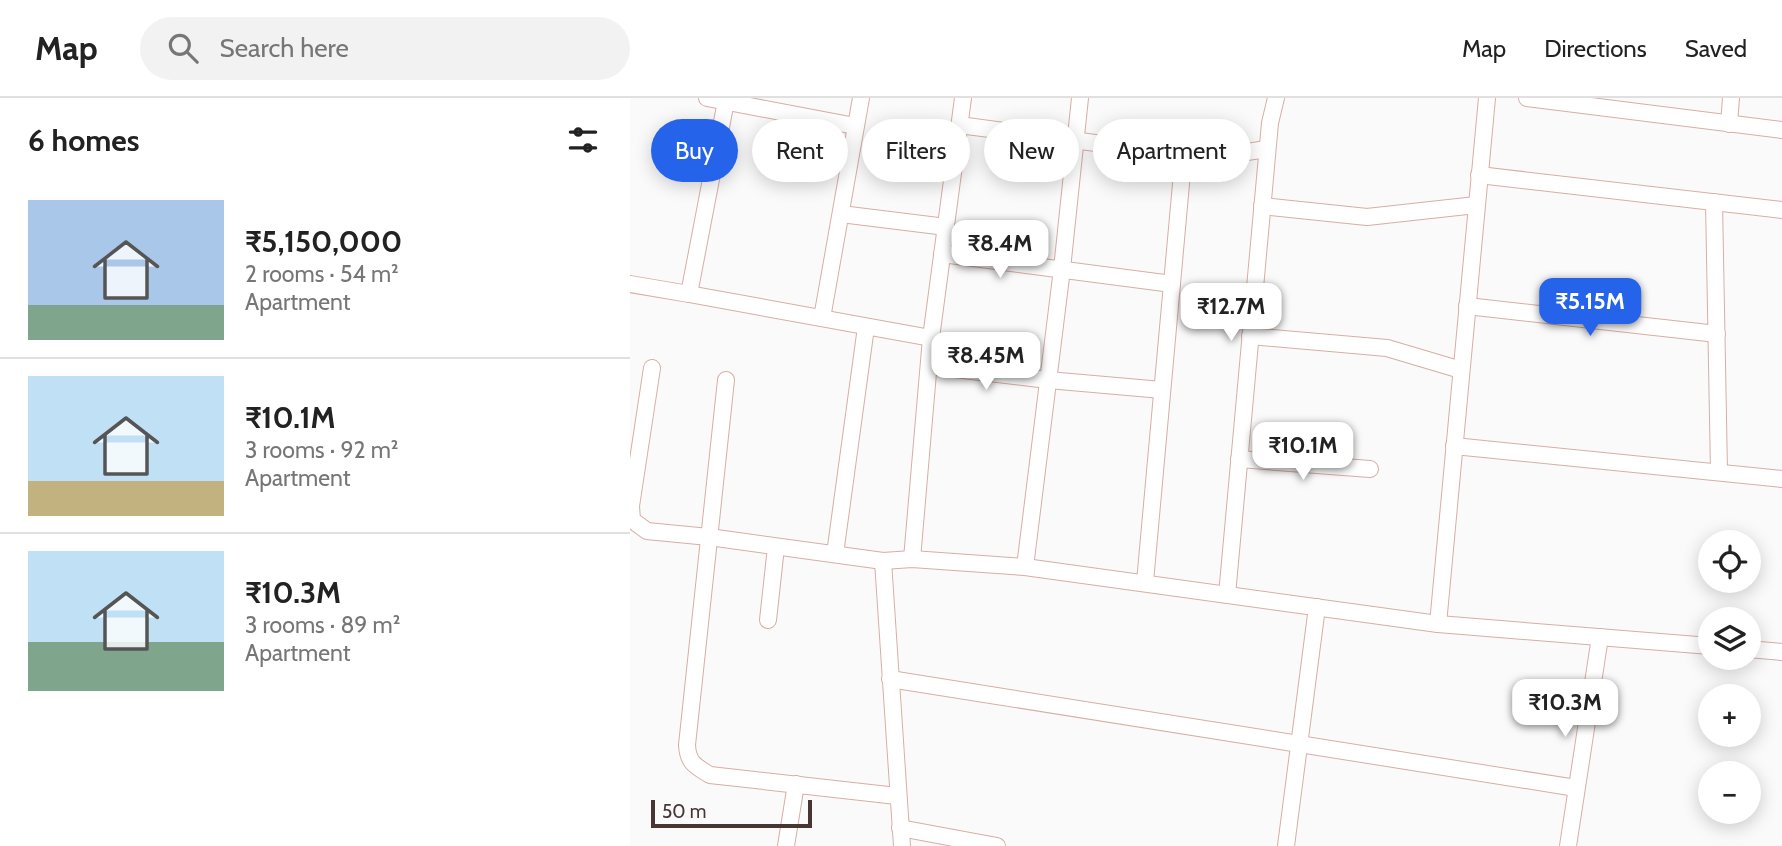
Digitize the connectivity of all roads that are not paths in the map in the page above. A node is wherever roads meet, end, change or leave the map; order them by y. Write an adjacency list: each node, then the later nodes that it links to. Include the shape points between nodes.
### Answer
1 (707, 98): 9 (street)
2 (861, 98): 13 (street)
3 (963, 98): 10 (street)
4 (1080, 98): 11 (street)
5 (1276, 98): 15 (street)
6 (1486, 98): 17 (street)
7 (1527, 98): 12 (street)
8 (1731, 98): 12 (street)
9 (726, 101): 13 (street); 31 (street)
10 (960, 119)
11 (1078, 119)
12 (1729, 124): 14 (street)
13 (855, 125): 25 (street)
14 (1782, 130)
15 (1267, 149): 16 (street); 23 (street)
16 (1251, 152)
17 (1479, 175): 21 (street); 22 (street)
18 (952, 182): 26 (street)
19 (1072, 182): 28 (street)
20 (1181, 182): 30 (street)
21 (1714, 202): 24 (street); 35 (street)
22 (1476, 205): 23 (street, via 1367,217); 32 (street)
23 (1262, 206): 36 (street)
24 (1782, 210)
25 (841, 214): 26 (street); 33 (street)
26 (946, 227): 27 (street)
27 (942, 254): 28 (street); 37 (street)
28 (1062, 269): 30 (street); 42 (street)
29 (630, 284): 31 (street)
30 (1172, 284): 43 (street)
31 (689, 295): 33 (street)
32 (1467, 306): 35 (street); 40 (street)
33 (822, 318): 34 (street)
34 (866, 327): 37 (street); 51 (street)
35 (1717, 334): 47 (street)
36 (1250, 336): 40 (street, via 1387,348); 45 (street)
37 (931, 338): 38 (street)
38 (929, 366): 42 (street); 52 (street)
39 (652, 368): 49 (street, via 632,520 647,531)
40 (1461, 370): 44 (street)
41 (726, 380): 49 (street)
42 (1048, 380): 43 (street); 54 (street)
43 (1162, 390): 55 (street)
44 (1454, 446): 47 (street); 59 (street)
45 (1239, 459): 46 (street); 56 (street)
46 (1370, 469)
47 (1719, 472): 48 (street)
48 (1782, 479)
49 (709, 537): 50 (street); 66 (street, via 688,757 710,775)
50 (776, 547): 51 (street); 58 (street)
51 (835, 554): 53 (street)
52 (912, 559): 53 (street); 54 (street)
53 (883, 561): 64 (street)
54 (1025, 568): 55 (street)
55 (1145, 582): 56 (street)
56 (1227, 595): 57 (street)
57 (1317, 607): 59 (street); 65 (street)
58 (768, 620)
59 (1438, 624): 60 (street)
60 (1600, 637): 61 (street); 67 (street)
61 (1698, 645)
62 (1761, 650): 63 (street)
63 (1782, 652)
64 (890, 679): 65 (street); 68 (street)
65 (1299, 744): 67 (street); 73 (street)
66 (796, 784): 68 (street); 70 (street)
67 (1576, 788): 74 (street)
68 (897, 796): 69 (street)
69 (900, 828): 71 (street); 72 (street)
70 (786, 846)
71 (902, 846)
72 (997, 846)
73 (1286, 846)
74 (1567, 846)

